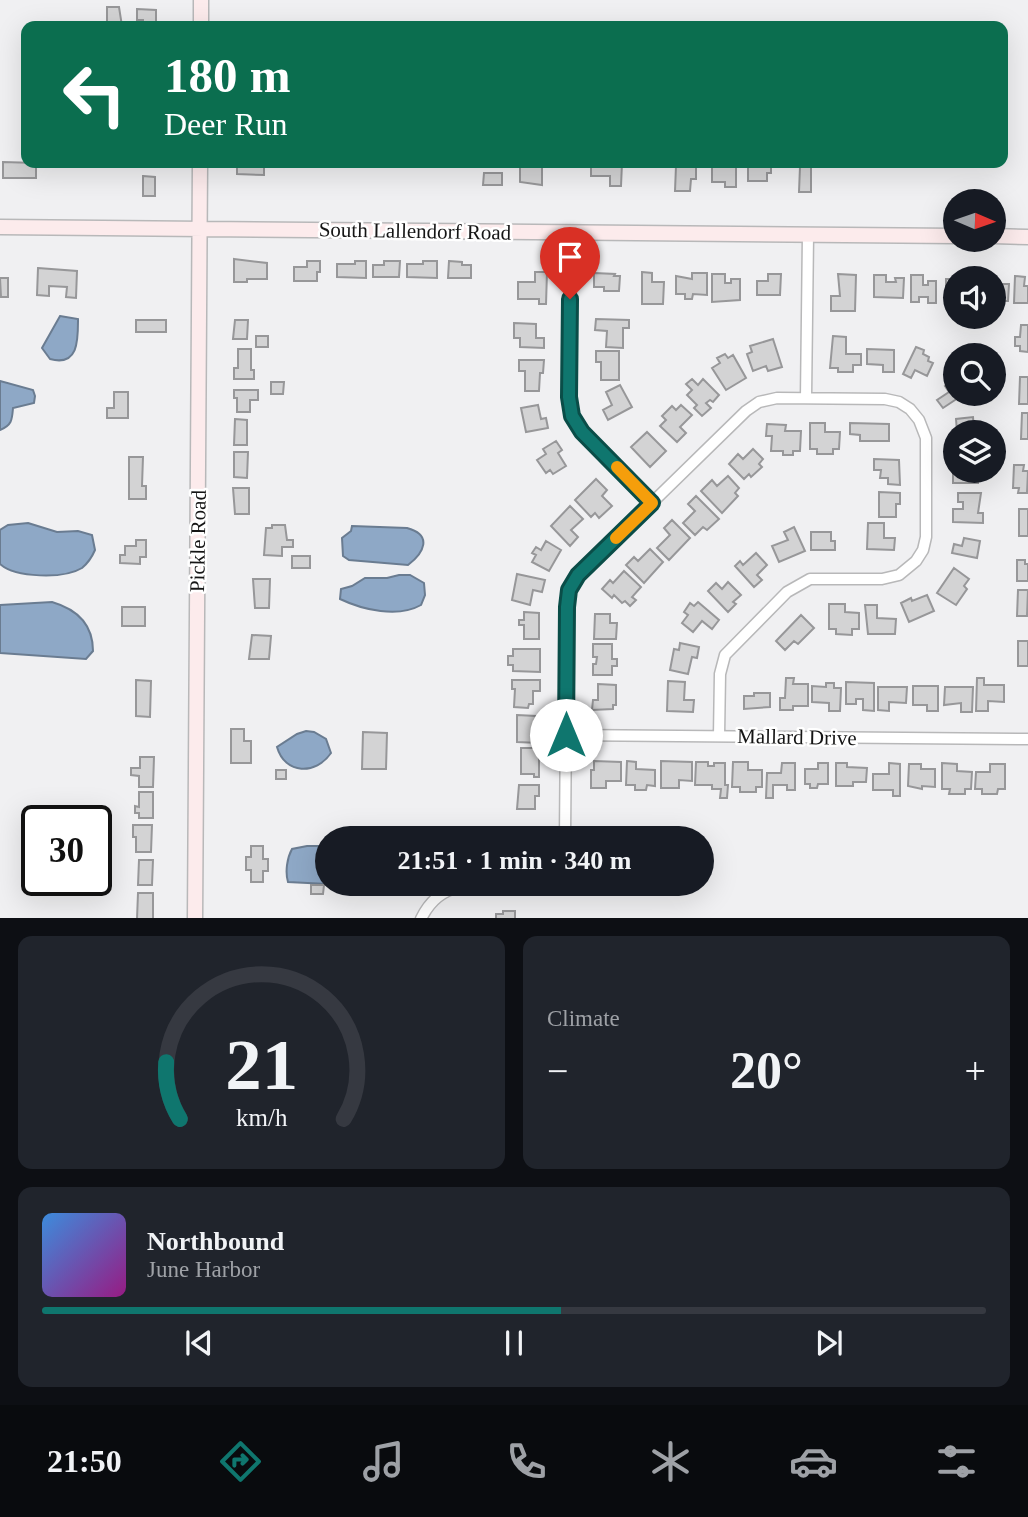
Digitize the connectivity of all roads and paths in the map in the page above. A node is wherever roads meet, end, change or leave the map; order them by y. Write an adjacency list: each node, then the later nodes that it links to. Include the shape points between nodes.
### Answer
1 (201, 0): 2 (street)
2 (201, 21)
3 (200, 168): 5 (street, Pickle Road)
4 (0, 227): 5 (street, South Lallendorf Road)
5 (199, 229): 6 (street, South Lallendorf Road); 18 (street, Pickle Road)
6 (571, 232): 7 (street, South Lallendorf Road); 12 (street, via 570,410 578,428)
7 (808, 235): 8 (street, South Lallendorf Road); 11 (street)
8 (943, 236)
9 (1006, 236): 10 (street)
10 (1028, 237)
11 (806, 398): 12 (street, via 769,399 749,408); 14 (street, via 885,399 899,402 915,414 927,444 925,544 913,565 894,577 810,579 787,592 725,655 720,674)
12 (652, 503): 13 (street, via 578,575 569,590)
13 (566, 735): 14 (street, Mallard Drive); 16 (street)
14 (719, 736): 15 (street, Mallard Drive)
15 (1028, 739)
16 (565, 826)
17 (437, 896): 19 (street)
18 (195, 918)
19 (422, 918)

